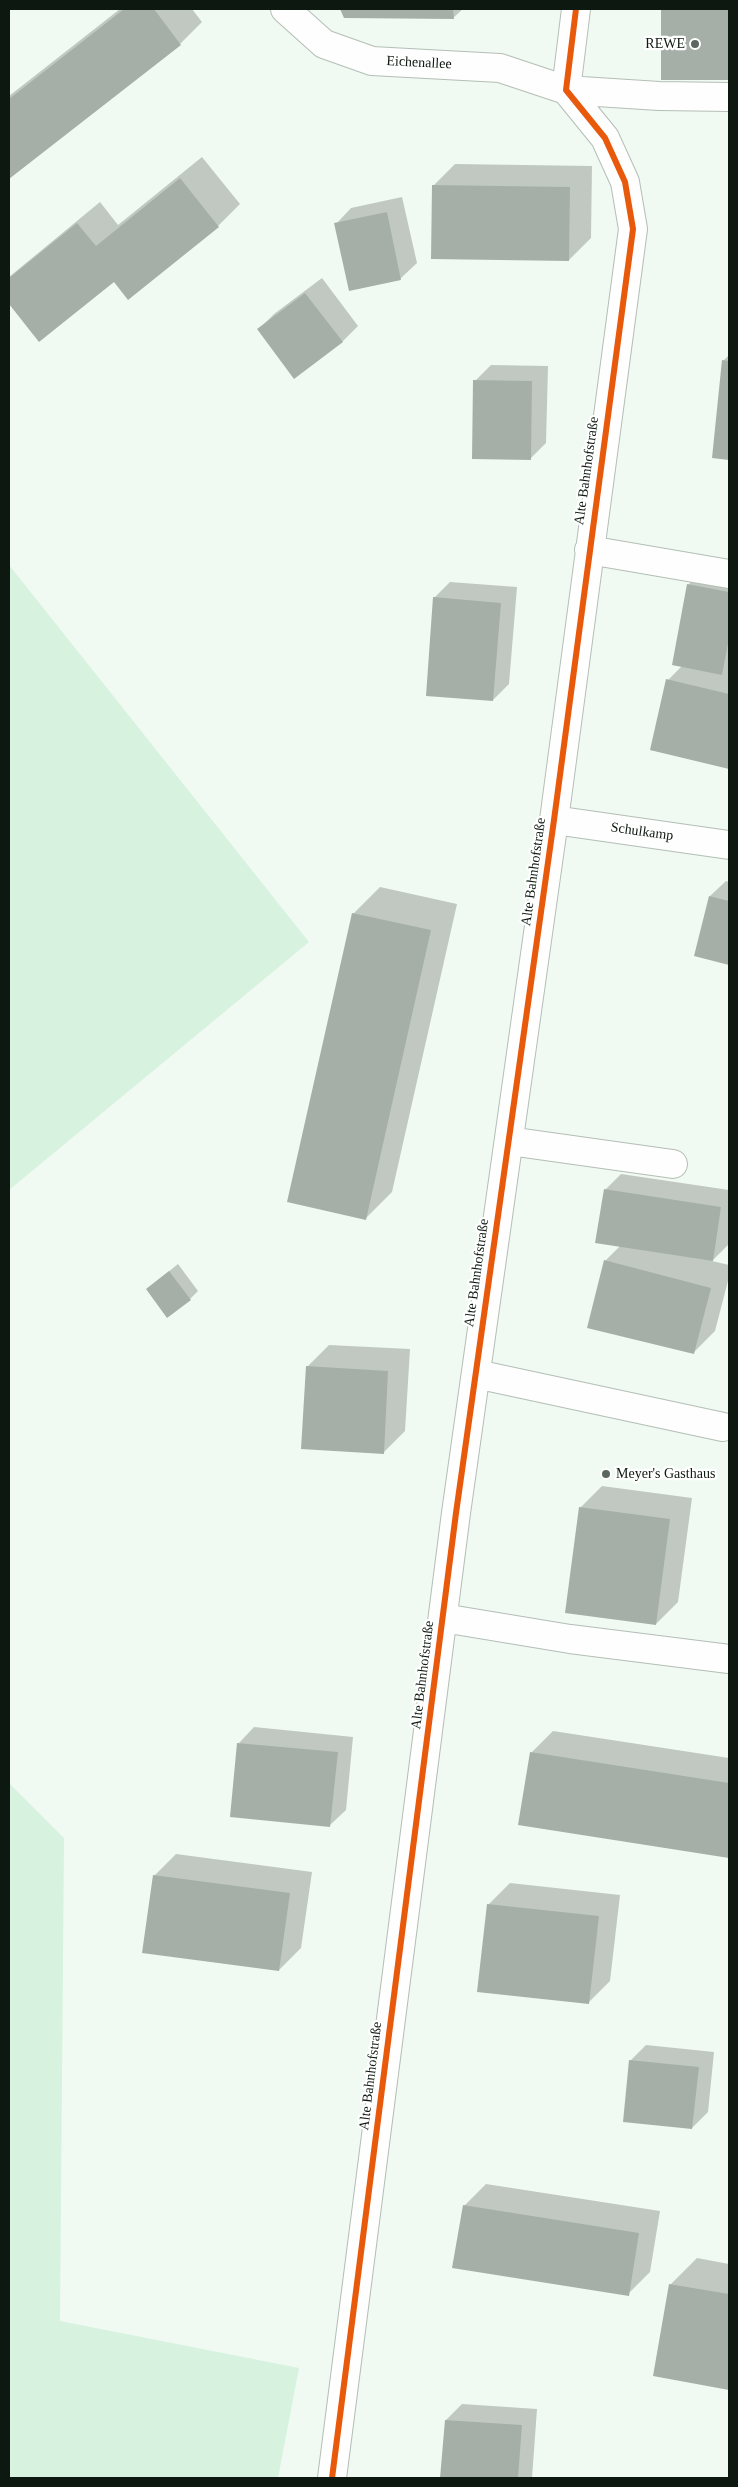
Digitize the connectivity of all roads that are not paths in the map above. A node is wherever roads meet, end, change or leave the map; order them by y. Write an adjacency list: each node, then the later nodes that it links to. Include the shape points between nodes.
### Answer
1 (285, 9): 3 (street, Eichenallee, via 324,44 372,61 500,68)
2 (576, 9): 3 (street)
3 (566, 90): 4 (street, Eichenallee); 5 (street, Alte Bahnhofstraße, via 605,138 625,182 633,229)
4 (729, 97)
5 (589, 550): 6 (street); 7 (street, Alte Bahnhofstraße)
6 (729, 574)
7 (554, 820): 8 (street, Schulkamp); 9 (street, Alte Bahnhofstraße)
8 (729, 845)
9 (509, 1141): 10 (street); 11 (street, Alte Bahnhofstraße)
10 (673, 1164)
11 (476, 1374): 12 (street); 13 (street, Alte Bahnhofstraße)
12 (723, 1427)
13 (443, 1618): 14 (street, via 570,1639); 15 (street, Alte Bahnhofstraße)
14 (729, 1659)
15 (332, 2478)

